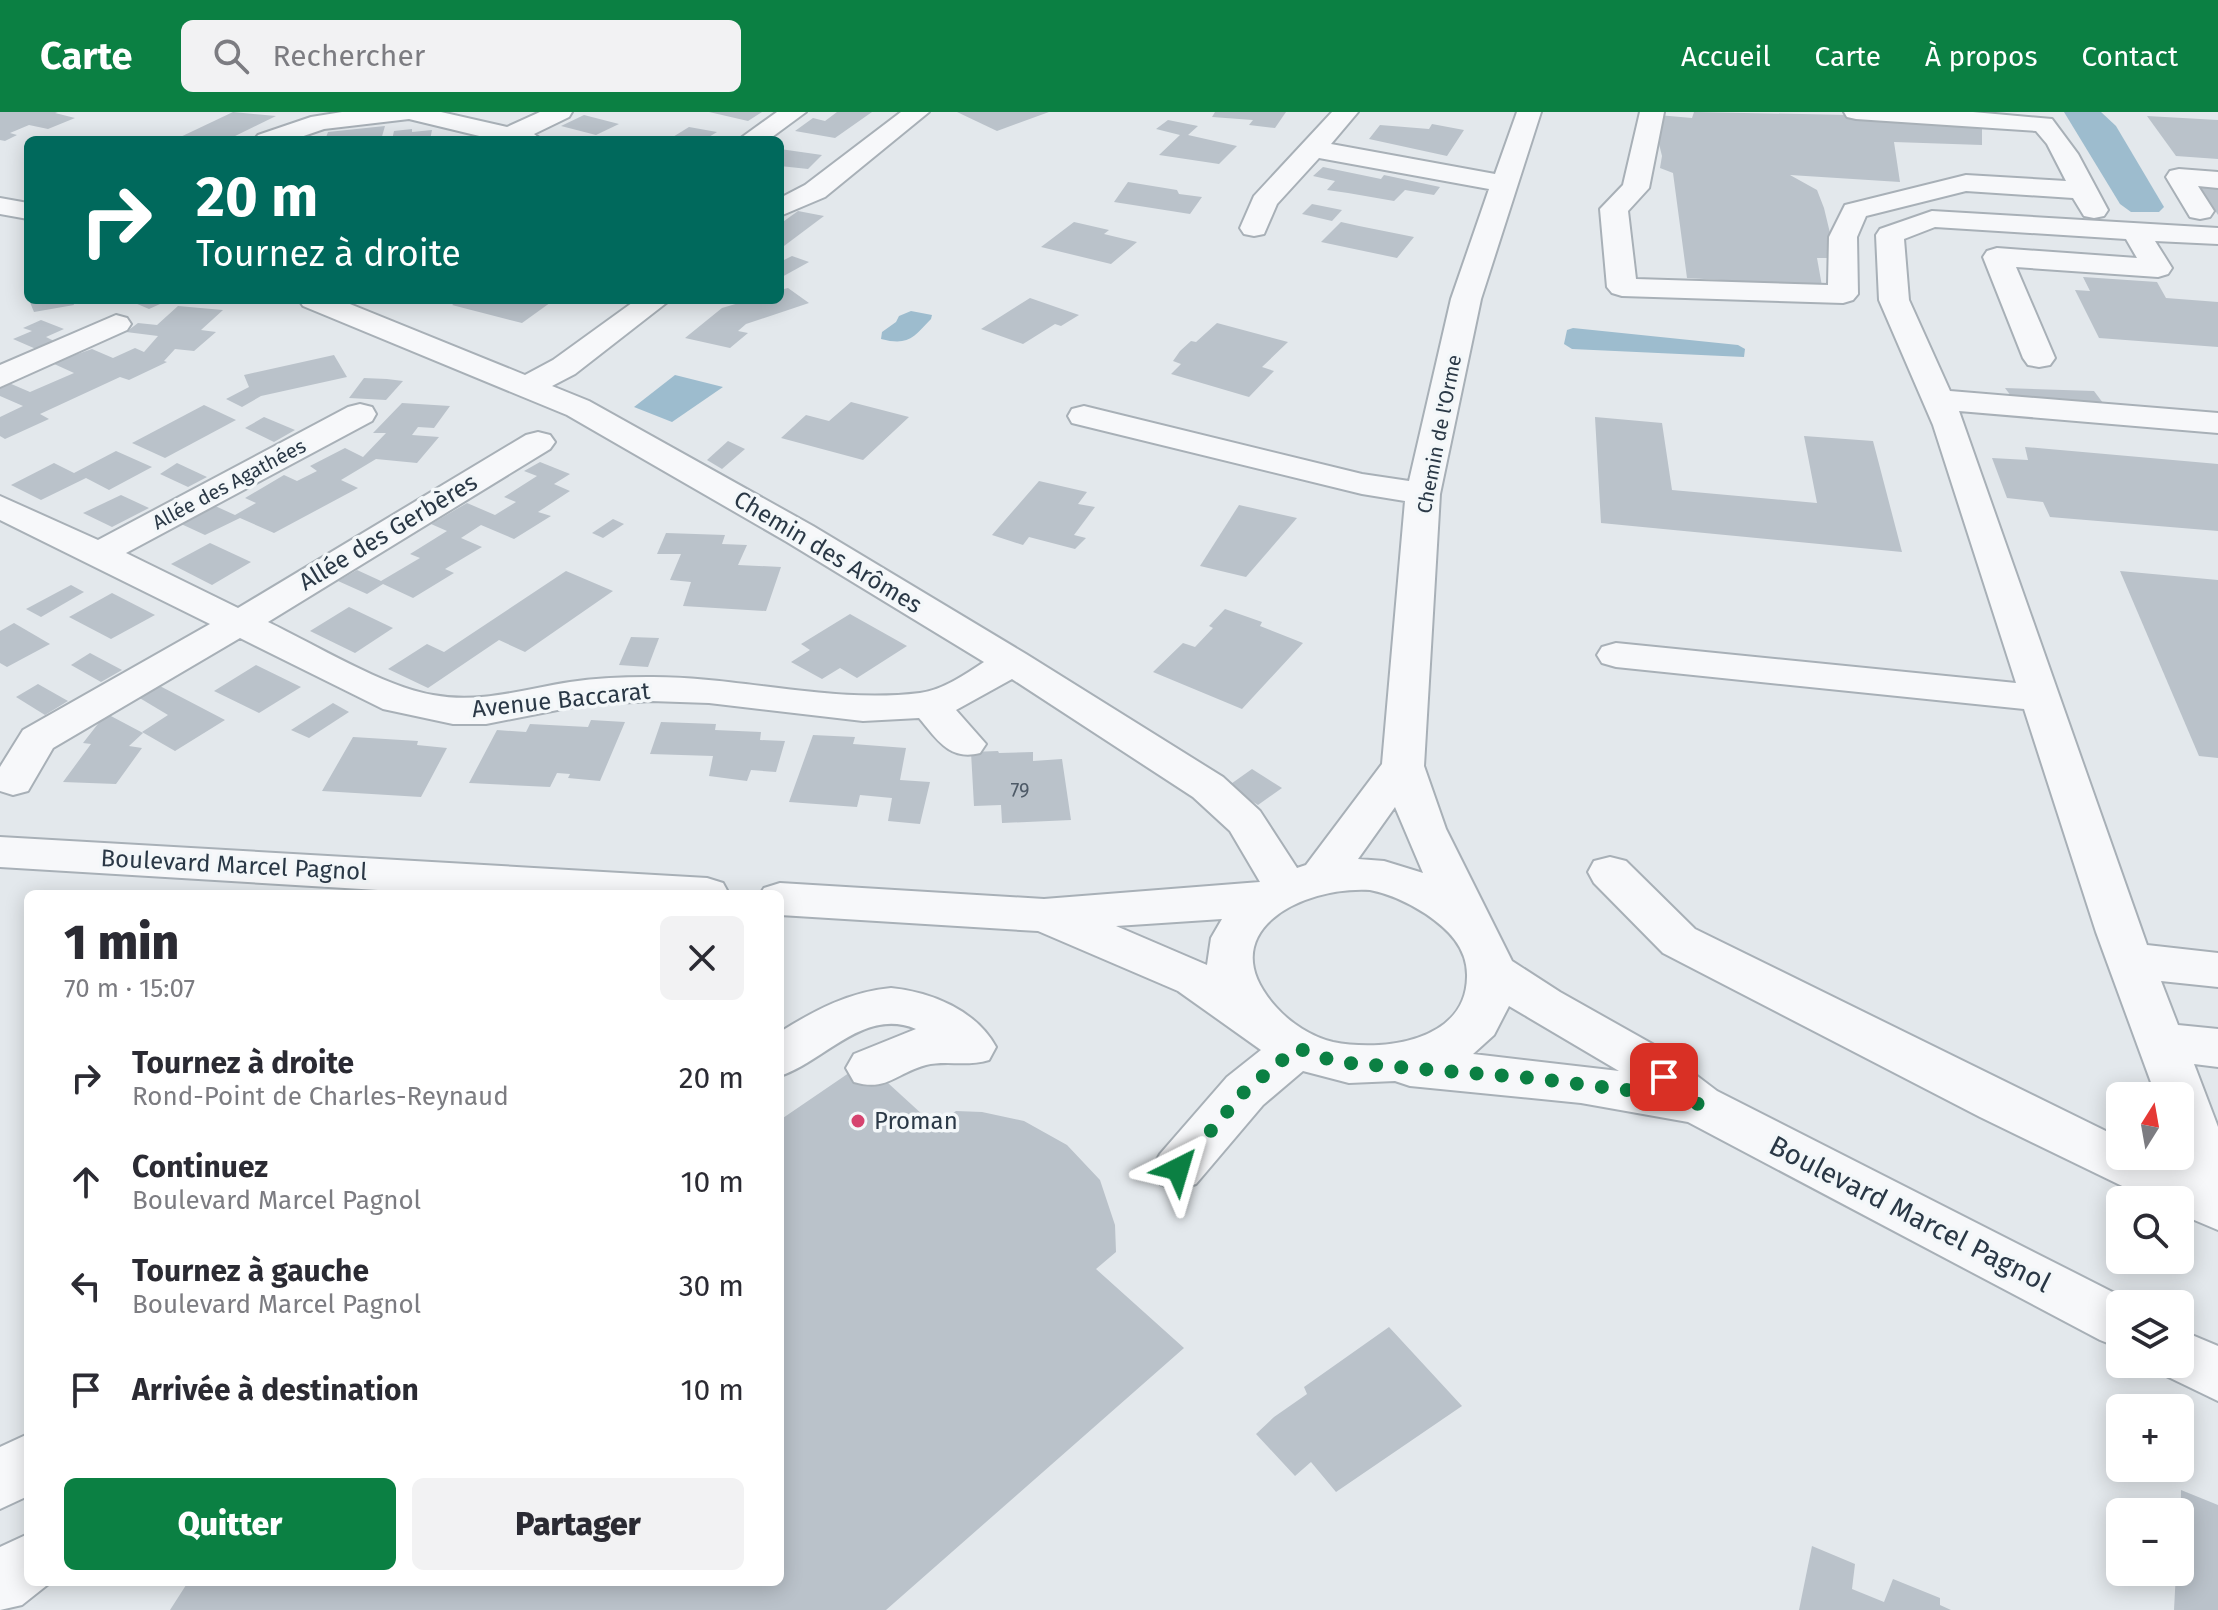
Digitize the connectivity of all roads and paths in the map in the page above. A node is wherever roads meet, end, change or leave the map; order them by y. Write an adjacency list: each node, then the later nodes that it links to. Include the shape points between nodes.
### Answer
1 (409, 112): 9 (street, via 320,122); 10 (street)
2 (560, 112): 11 (street)
3 (794, 112): 12 (street)
4 (917, 112): 17 (street, via 815,191)
5 (1346, 112): 13 (street)
6 (1529, 112): 15 (street, Chemin de l'Orme)
7 (1652, 112): 16 (street, via 1636,188 1614,209 1622,287 1843,294 1843,237 1855,211 1966,183)
8 (1856, 112): 16 (street, via 2043,124 2058,138)
9 (279, 136)
10 (499, 136)
11 (505, 136)
12 (757, 136)
13 (1314, 149): 15 (street); 21 (street, via 1264,202)
14 (2218, 180): 20 (street, via 2179,177)
15 (1503, 184): 35 (street, Chemin de l'Orme, via 1466,299)
16 (2081, 190): 22 (street)
17 (784, 201)
18 (0, 206): 19 (street)
19 (24, 210)
20 (2200, 211)
21 (1254, 228)
22 (2120, 230): 23 (street); 27 (street, via 2158,268 1997,257); 30 (street, via 1932,219 1890,235 1894,300)
23 (2218, 236)
24 (324, 304): 29 (street, Chemin des Arômes)
25 (650, 304): 29 (street, via 564,367)
26 (116, 324): 28 (street)
27 (2039, 358)
28 (0, 377)
29 (527, 387): 40 (street, Chemin des Arômes, via 629,435)
30 (1938, 400): 33 (street); 41 (street)
31 (360, 414): 37 (street, Allée des Agathées)
32 (1084, 416): 35 (street)
33 (2218, 423)
34 (538, 442): 38 (street, Allée des Gerbères)
35 (1423, 494): 44 (street, Chemin de l'Orme)
36 (0, 506): 37 (street, Avenue Baccarat)
37 (98, 554): 38 (street, Avenue Baccarat)
38 (239, 623): 42 (street, Avenue Baccarat, via 421,707 483,712 571,694 632,689 683,689 810,705); 45 (street, Allée des Gerbères, via 37,739)
39 (1616, 655): 41 (street)
40 (1012, 662): 42 (street, Avenue Baccarat, via 960,694); 49 (street, Chemin des Arômes, via 1208,787 1245,821)
41 (2042, 698): 54 (street)
42 (928, 704): 43 (street)
43 (965, 744)
44 (1403, 766): 49 (street); 53 (street, Chemin de l'Orme, via 1424,829)
45 (13, 781)
46 (0, 852): 48 (street, Boulevard Marcel Pagnol)
47 (1610, 872): 66 (street, via 1679,941)
48 (307, 882): 50 (street, Boulevard Marcel Pagnol)
49 (1289, 888): 52 (street); 53 (street, via 1359,874 1400,881 1436,897); 57 (street, via 1240,923 1230,954 1236,990)
50 (574, 890)
51 (784, 899): 52 (street)
52 (1044, 915): 57 (street, via 1196,980)
53 (1468, 923): 55 (street, via 1485,948)
54 (2130, 960): 56 (street); 58 (street)
55 (1491, 970): 61 (street, via 1490,998 1476,1024 1454,1044 1418,1059); 63 (street, Boulevard Marcel Pagnol, via 1646,1063)
56 (2218, 970)
57 (1281, 1038): 61 (street, via 1336,1062); 64 (street, via 1245,1091)
58 (2160, 1042): 59 (street); 65 (street)
59 (2218, 1048)
60 (784, 1055): 62 (street, via 874,1005 932,1016 972,1047 923,1046)
61 (1383, 1065): 63 (street, Boulevard Marcel Pagnol, via 1581,1084)
62 (871, 1068)
63 (1699, 1105): 67 (street, Boulevard Marcel Pagnol)
64 (1178, 1169)
65 (2218, 1194)
66 (2218, 1208)
67 (2106, 1316)
68 (2194, 1362): 69 (street)
69 (2218, 1375)
70 (24, 1465): 71 (street)
71 (0, 1481)
72 (24, 1567): 73 (street)
73 (0, 1583)

